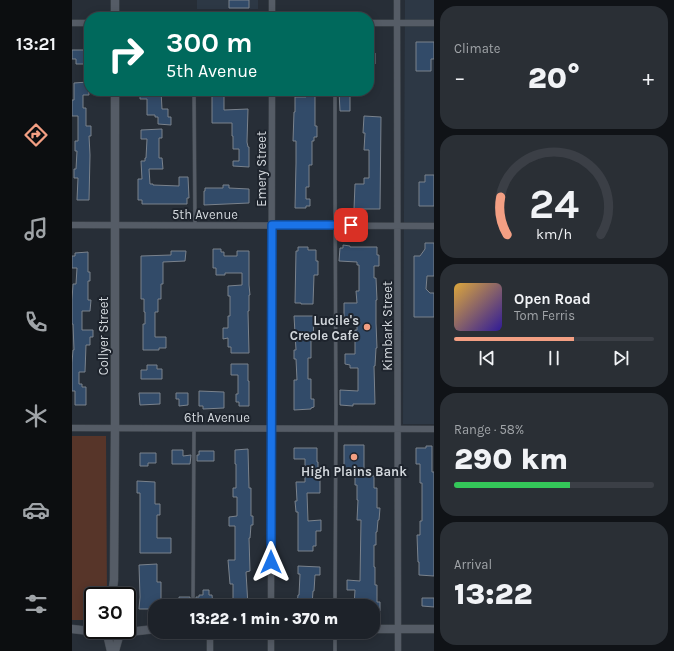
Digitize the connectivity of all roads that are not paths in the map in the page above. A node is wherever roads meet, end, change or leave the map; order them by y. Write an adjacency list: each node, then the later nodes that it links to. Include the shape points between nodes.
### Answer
1 (115, 0): 4 (street)
2 (272, 0): 5 (street)
3 (397, 0): 9 (street, Kimbark Street)
4 (115, 12)
5 (272, 12)
6 (72, 22): 7 (street)
7 (84, 22)
8 (374, 23): 9 (street)
9 (397, 23): 10 (street); 19 (street, Kimbark Street)
10 (434, 24)
11 (115, 96): 20 (street, Collyer Street)
12 (194, 96): 16 (lane)
13 (272, 96): 17 (street, Emery Street)
14 (335, 96): 18 (lane)
15 (72, 225): 20 (street, 5th Avenue)
16 (195, 225): 17 (street, 5th Avenue); 20 (street, 5th Avenue)
17 (272, 225): 18 (street, 5th Avenue); 25 (street, Emery Street)
18 (335, 225): 19 (street, 5th Avenue); 26 (lane)
19 (398, 225): 21 (street, 5th Avenue); 27 (street, Kimbark Street)
20 (116, 226): 23 (street, Collyer Street)
21 (434, 226)
22 (72, 428): 23 (street, 6th Avenue)
23 (115, 428): 24 (street, 6th Avenue); 29 (street, Collyer Street)
24 (194, 428): 25 (street, 6th Avenue); 30 (lane)
25 (271, 428): 26 (street, 6th Avenue); 31 (street, Emery Street)
26 (336, 429): 27 (street, 6th Avenue); 32 (lane)
27 (398, 429): 28 (street, 6th Avenue); 38 (street, Kimbark Street)
28 (434, 429)
29 (114, 587)
30 (193, 599)
31 (271, 599)
32 (335, 599)
33 (136, 627): 35 (street)
34 (84, 628): 36 (street)
35 (148, 628)
36 (72, 629): 40 (street)
37 (380, 629): 38 (street)
38 (398, 629): 39 (street); 53 (street, Kimbark Street)
39 (434, 629)
40 (84, 630)
41 (148, 630): 42 (street)
42 (136, 631)
43 (108, 639): 48 (street)
44 (118, 639): 49 (street)
45 (210, 639): 50 (street)
46 (271, 639): 51 (street)
47 (335, 639): 52 (lane)
48 (111, 651)
49 (115, 651)
50 (210, 651)
51 (271, 651)
52 (335, 651)
53 (398, 651)

